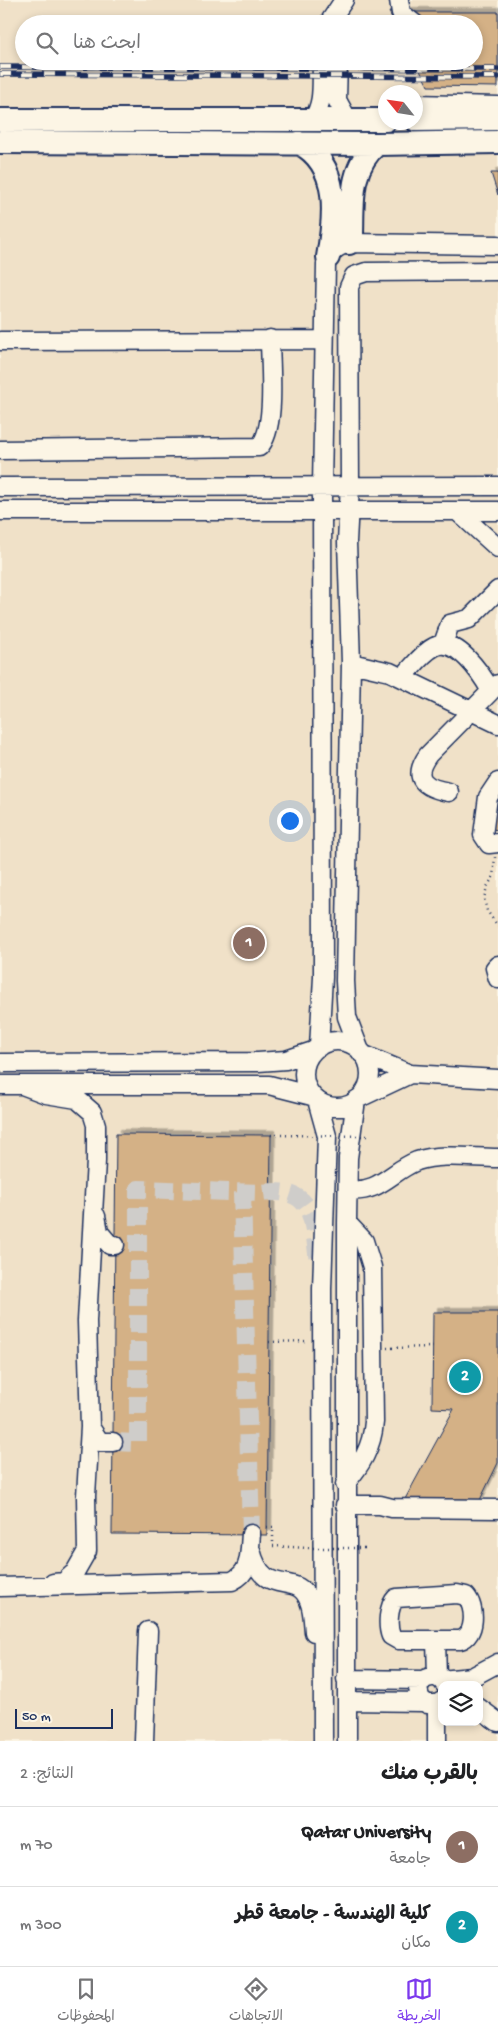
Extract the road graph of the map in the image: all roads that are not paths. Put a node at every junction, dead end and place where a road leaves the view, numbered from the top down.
1 (327, 0) edge
2 (344, 0) edge
3 (399, 0) edge
4 (328, 15) edge
5 (334, 15) edge
6 (404, 15) edge
7 (322, 70) edge
8 (338, 70) edge
9 (423, 104) edge
10 (498, 106) edge
11 (378, 118) edge
12 (0, 120) edge
13 (312, 120) junction
14 (348, 120) junction
15 (423, 120) edge
16 (498, 120) edge
17 (0, 142) edge
18 (498, 142) edge
19 (298, 143) junction
20 (377, 144) junction
21 (349, 243) junction
22 (498, 245) edge
23 (328, 257) junction
24 (498, 271) edge
25 (270, 339) junction
26 (324, 340) junction
27 (0, 341) edge
28 (350, 400) junction
29 (323, 401) junction
30 (0, 450) edge
31 (350, 485) junction
32 (322, 486) junction
33 (498, 486) edge
34 (0, 487) edge
35 (0, 511) edge
36 (323, 511) junction
37 (349, 511) junction
38 (457, 511) junction
39 (498, 511) edge
40 (498, 548) edge
41 (498, 590) edge
42 (443, 644) junction
43 (351, 663) junction
44 (403, 677) junction
45 (495, 688) edge
46 (472, 711) junction
47 (498, 724) edge
48 (498, 782) edge
49 (449, 792) dead end
50 (497, 844) edge
51 (498, 965) edge
52 (498, 979) edge
53 (316, 1049) junction
54 (361, 1052) junction
55 (0, 1063) edge
56 (410, 1074) junction
57 (498, 1079) edge
58 (0, 1085) edge
59 (22, 1085) junction
60 (315, 1098) junction
61 (357, 1099) junction
62 (498, 1158) edge
63 (348, 1185) junction
64 (93, 1206) junction
65 (347, 1223) junction
66 (115, 1245) dead end
67 (90, 1427) junction
68 (113, 1442) tunnel mouth
69 (346, 1484) junction
70 (346, 1509) junction
71 (498, 1509) edge
72 (318, 1554) junction
73 (345, 1562) junction
74 (0, 1587) edge
75 (23, 1587) junction
76 (323, 1622) junction
77 (346, 1623) junction
78 (148, 1631) dead end
79 (432, 1640) junction
80 (498, 1663) edge
81 (323, 1665) junction
82 (346, 1680) junction
83 (435, 1680) edge
84 (347, 1701) junction
85 (435, 1702) edge
86 (483, 1711) edge
87 (498, 1722) edge
88 (144, 1741) edge
89 (323, 1741) edge
90 (347, 1741) edge
91 (427, 1741) edge
92 (437, 1741) edge

1 - 4 street
2 - 5 street
3 - 6 street
7 - 13 street
8 - 14 street
9 - 10 street
11 - 14 main road
12 - 13 main road
13 - 14 main road
15 - 16 main road
17 - 19 main road
18 - 20 main road
19 - 20 main road
19 - 23 main road
20 - 21 main road
21 - 22 street
21 - 23 street
23 - 26 street
24 - 28 street
25 - 26 street
25 - 27 street
25 - 30 street
26 - 29 street
28 - 29 street
28 - 31 street
29 - 32 street
31 - 32 street
31 - 33 street
31 - 37 street
32 - 34 street
32 - 36 street
35 - 36 street
36 - 37 street
36 - 53 street
37 - 38 street
37 - 43 street
38 - 39 street
38 - 40 street
41 - 42 street
42 - 44 street
42 - 45 street
43 - 44 street
43 - 54 street
44 - 46 street
45 - 46 street
46 - 47 street
46 - 49 street
48 - 50 street
51 - 52 street
53 - 54 street
53 - 55 street
53 - 60 street
54 - 56 street
54 - 61 street
56 - 57 street
56 - 61 street
58 - 59 street
59 - 60 street
59 - 64 street
60 - 61 street
60 - 72 street
61 - 63 street
62 - 63 street
63 - 65 street
64 - 66 street
64 - 67 street
65 - 69 street
65 - 69 street
67 - 68 street
67 - 75 street
69 - 70 street
70 - 71 street
70 - 73 street
72 - 73 street
72 - 76 street
73 - 77 street
74 - 75 street
75 - 81 street
76 - 77 street
76 - 81 street
77 - 82 street
78 - 88 street
79 - 79 street
79 - 83 street
80 - 83 street
81 - 89 street
82 - 83 street
82 - 84 street
83 - 85 street
84 - 85 street
84 - 90 street
85 - 91 street
85 - 92 street
86 - 87 street

